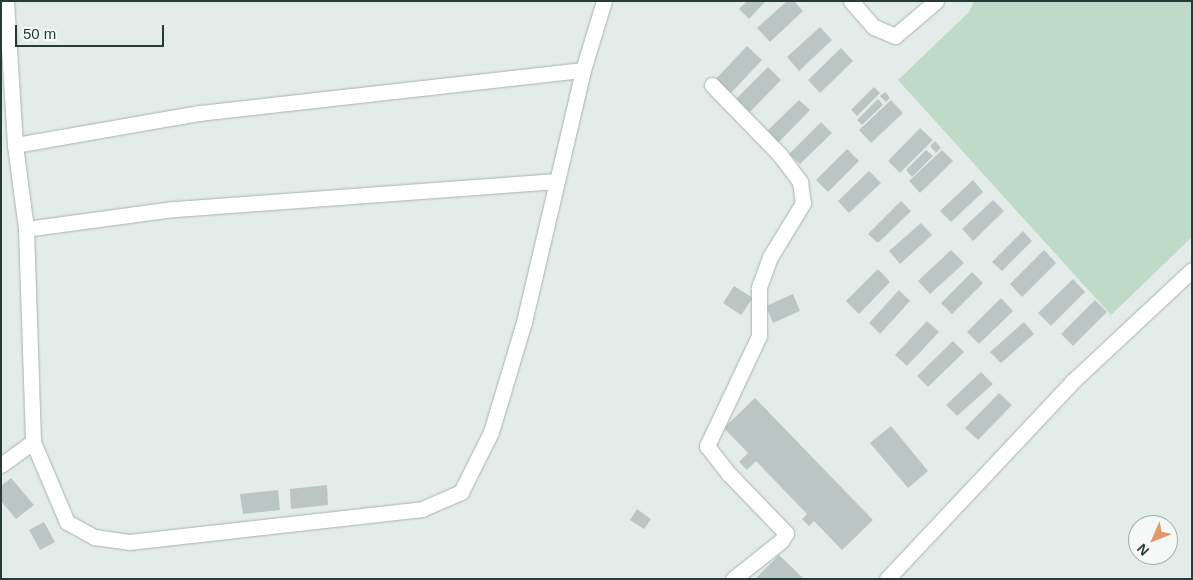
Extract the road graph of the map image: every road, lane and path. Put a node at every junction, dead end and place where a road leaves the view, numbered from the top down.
1 (6, 1) edge
2 (604, 1) edge
3 (851, 1) edge
4 (936, 1) edge
5 (584, 70) junction
6 (712, 85) dead end
7 (15, 145) junction
8 (556, 181) junction
9 (26, 229) junction
10 (1192, 270) edge
11 (34, 442) junction
12 (1, 465) edge
13 (733, 579) edge
14 (887, 579) edge

1 - 7 street
2 - 5 street
3 - 4 street
5 - 7 street
5 - 8 street
6 - 13 street
7 - 9 street
8 - 9 street
8 - 11 street
9 - 11 street
10 - 14 street
11 - 12 street

